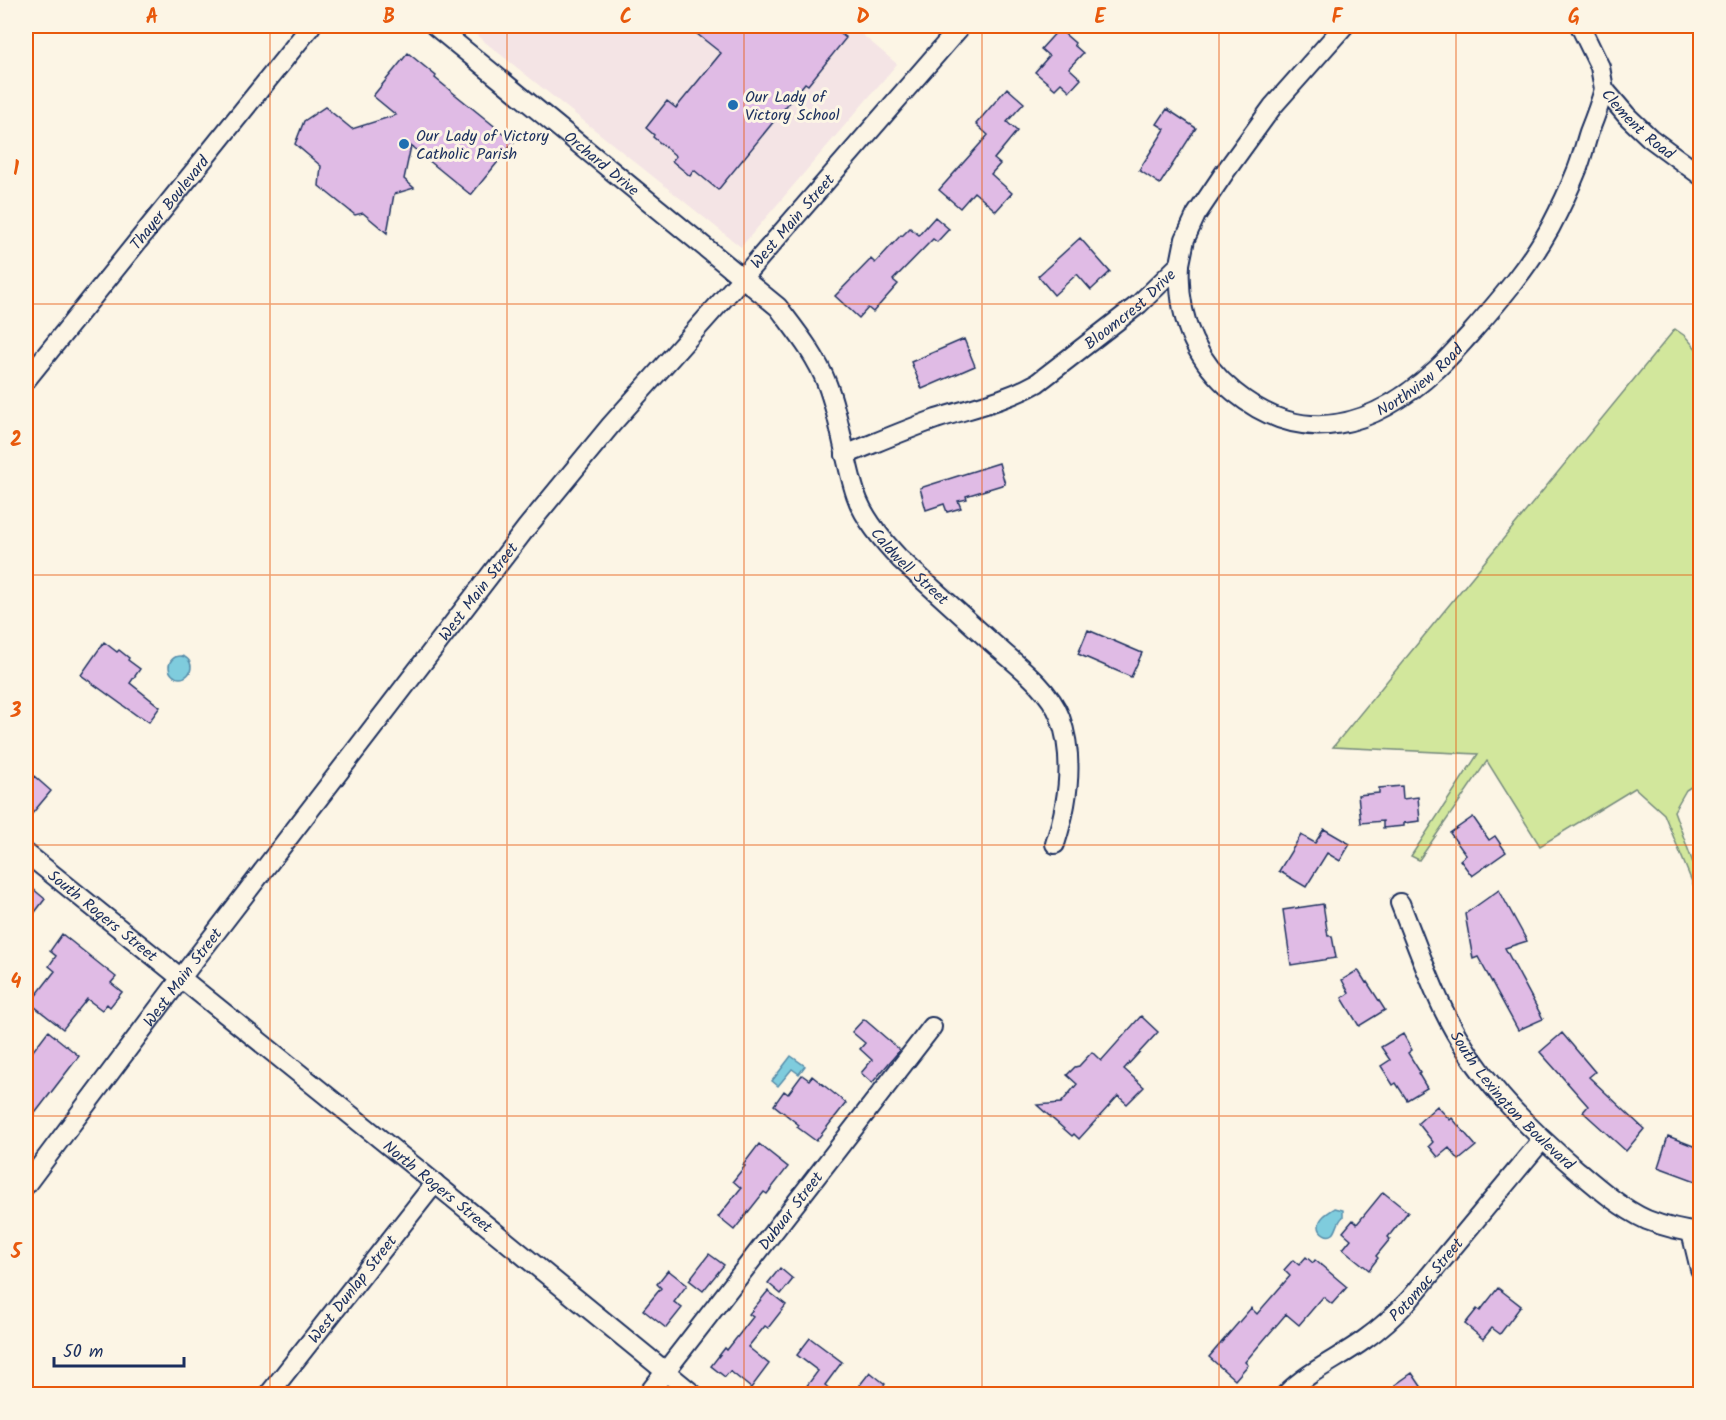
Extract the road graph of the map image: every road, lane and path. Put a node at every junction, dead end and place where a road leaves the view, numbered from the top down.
1 (311, 26) edge
2 (435, 26) edge
3 (961, 26) edge
4 (1344, 26) edge
5 (1580, 26) edge
6 (1604, 89) junction
7 (1701, 175) edge
8 (1180, 264) junction
9 (743, 277) junction
10 (32, 360) edge
11 (26, 380) edge
12 (845, 455) junction
13 (1055, 844) dead end
14 (26, 853) edge
15 (1400, 903) dead end
16 (182, 977) junction
17 (932, 1027) dead end
18 (1542, 1140) junction
19 (435, 1183) junction
20 (26, 1185) edge
21 (1696, 1232) edge
22 (1701, 1269) edge
23 (665, 1373) junction
24 (269, 1395) edge
25 (648, 1395) edge
26 (693, 1395) edge
27 (1286, 1395) edge

1 - 10 street, Thayer Boulevard
2 - 9 street, Orchard Drive
3 - 9 street, West Main Street
4 - 8 street, Bloomcrest Drive
5 - 6 street, Clement Road
6 - 7 street, Clement Road
6 - 8 street, Northview Road
8 - 12 street, Bloomcrest Drive
9 - 12 street, Caldwell Street
9 - 16 street, West Main Street
10 - 11 street, Thayer Boulevard
12 - 13 street, Caldwell Street
14 - 16 street, South Rogers Street
15 - 18 street, South Lexington Boulevard
16 - 19 street, North Rogers Street
16 - 20 street, West Main Street
17 - 23 street, Dubuar Street
18 - 21 street, South Lexington Boulevard
18 - 27 street, Potomac Street
19 - 23 street, North Rogers Street
19 - 24 street, West Dunlap Street
21 - 22 street, South Lexington Boulevard
23 - 25 street, Dubuar Street
23 - 26 street, North Rogers Street

